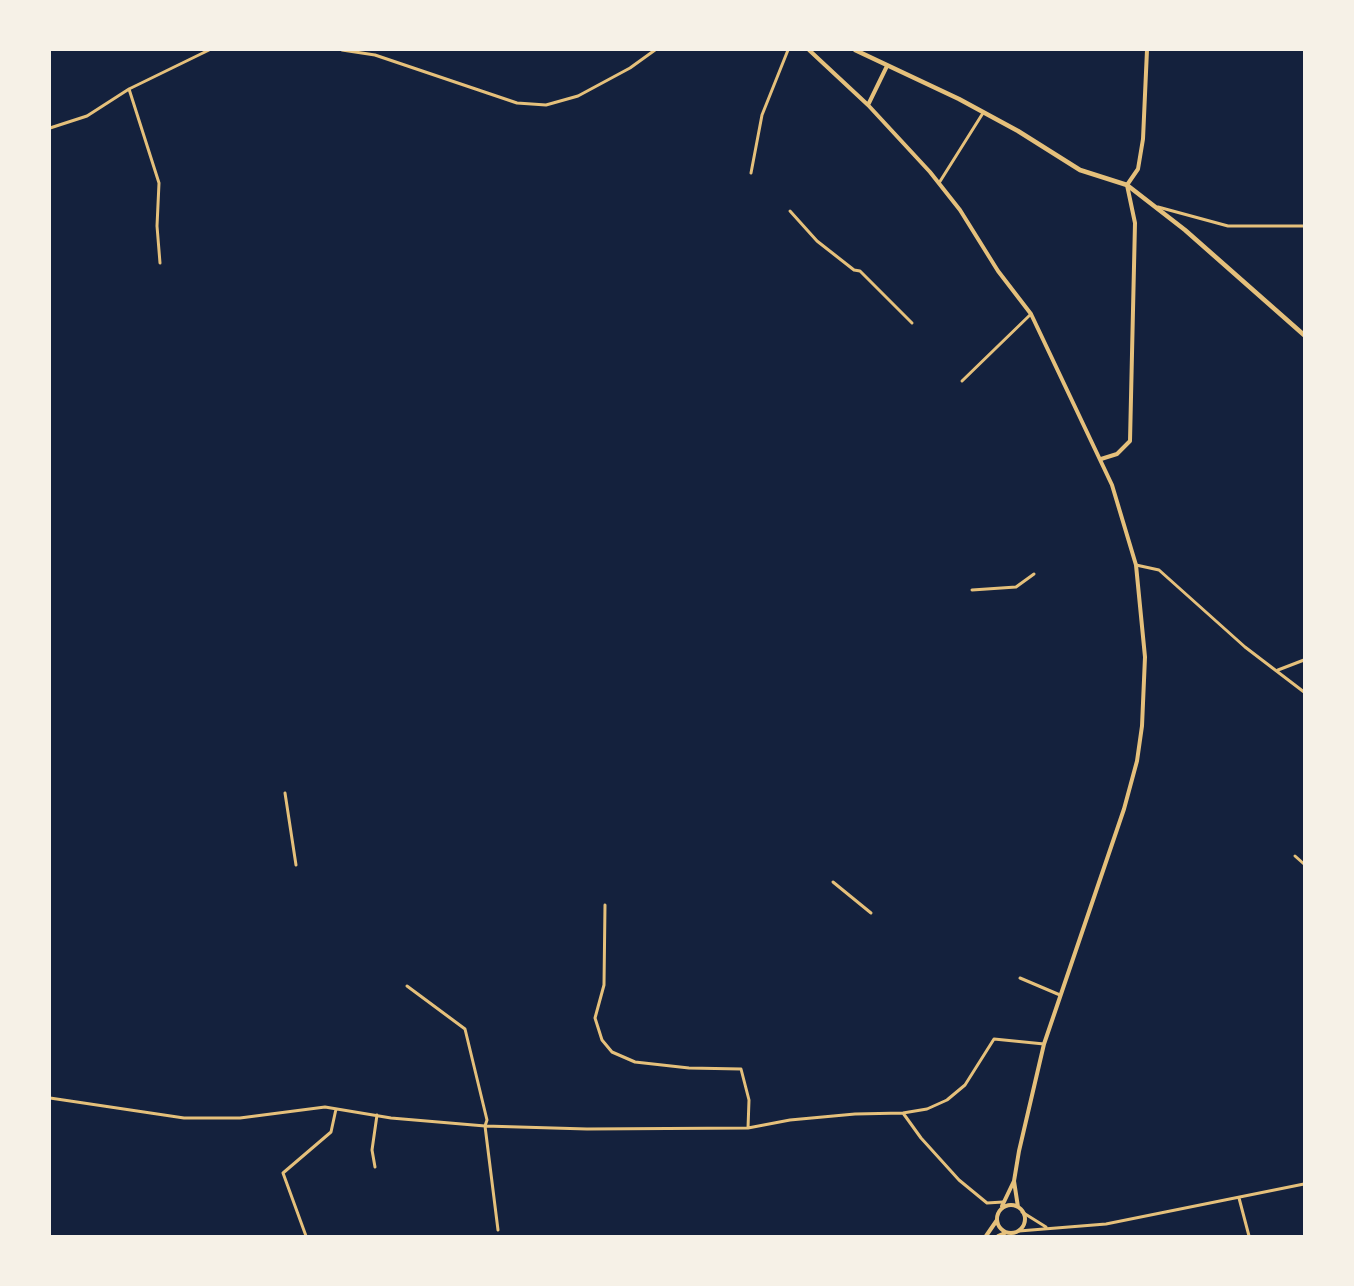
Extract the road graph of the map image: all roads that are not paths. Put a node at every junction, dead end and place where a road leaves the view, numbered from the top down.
1 (209, 50) edge
2 (342, 50) edge
3 (655, 50) edge
4 (789, 50) edge
5 (809, 50) edge
6 (855, 50) edge
7 (1147, 50) edge
8 (887, 66) junction
9 (129, 90) junction
10 (868, 105) junction
11 (983, 113) junction
12 (50, 128) edge
13 (751, 173) dead end
14 (939, 183) junction
15 (1127, 185) junction
16 (1158, 207) junction
17 (789, 211) dead end
18 (1305, 226) edge
19 (160, 263) dead end
20 (1031, 314) junction
21 (912, 323) dead end
22 (1305, 336) edge
23 (963, 381) dead end
24 (1101, 459) junction
25 (1136, 565) junction
26 (1034, 574) dead end
27 (972, 590) dead end
28 (1305, 660) edge
29 (1278, 670) junction
30 (1305, 692) edge
31 (285, 793) dead end
32 (1295, 856) dead end
33 (1305, 864) edge
34 (296, 865) dead end
35 (833, 882) dead end
36 (605, 905) dead end
37 (871, 913) dead end
38 (1020, 978) dead end
39 (407, 986) dead end
40 (1060, 995) junction
41 (1044, 1044) junction
42 (50, 1098) edge
43 (336, 1109) junction
44 (903, 1113) junction
45 (377, 1115) junction
46 (485, 1126) junction
47 (748, 1128) junction
48 (375, 1167) dead end
49 (1014, 1181) junction
50 (1305, 1184) edge
51 (1239, 1198) junction
52 (1002, 1205) junction
53 (1018, 1207) junction
54 (1022, 1212) junction
55 (997, 1220) junction
56 (1046, 1228) junction
57 (498, 1230) dead end
58 (1019, 1231) junction
59 (1006, 1232) junction
60 (306, 1236) edge
61 (986, 1236) edge
62 (998, 1236) edge
63 (1249, 1236) edge

1 - 9 street
2 - 3 street
4 - 13 street
5 - 10 main road
6 - 8 main road
7 - 15 main road
8 - 10 main road
8 - 11 main road
9 - 12 street
9 - 19 street
10 - 14 main road
11 - 14 street
11 - 15 main road
14 - 20 main road
15 - 16 main road
15 - 24 main road
16 - 18 street
16 - 22 main road
17 - 21 street
20 - 23 street
20 - 24 main road
24 - 25 main road
25 - 29 street
25 - 40 main road
26 - 27 street
28 - 29 street
29 - 30 street
31 - 34 street
32 - 33 street
35 - 37 street
36 - 47 street
38 - 40 street
39 - 46 street
40 - 41 main road
41 - 44 street
41 - 49 main road
42 - 43 street
43 - 45 street
43 - 60 street
44 - 47 street
44 - 52 street
45 - 46 street
45 - 48 street
46 - 47 street
46 - 57 street
49 - 52 main road
49 - 53 main road
50 - 51 street
51 - 56 street
51 - 63 street
52 - 53 main road
52 - 55 main road
53 - 54 main road
54 - 56 street
54 - 58 main road
55 - 59 main road
55 - 61 main road
56 - 58 street
58 - 59 main road
59 - 62 main road

